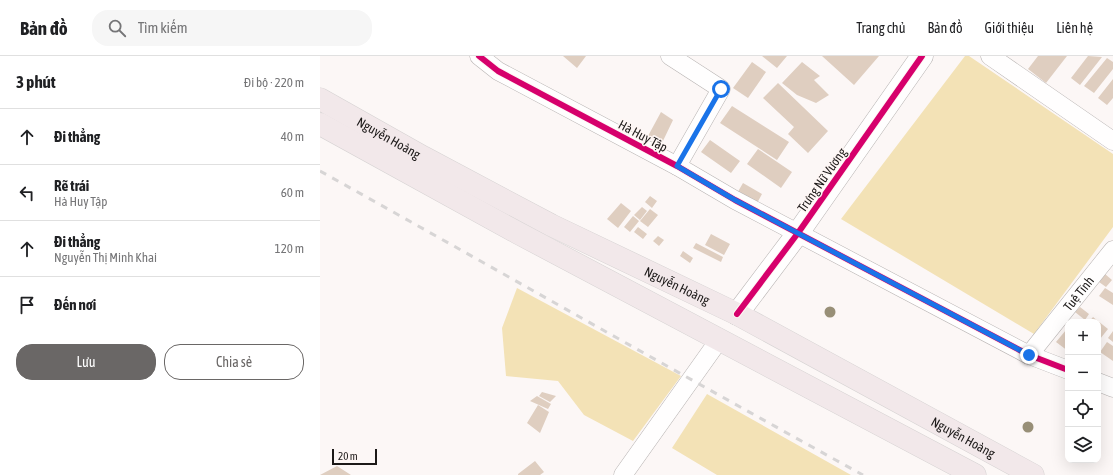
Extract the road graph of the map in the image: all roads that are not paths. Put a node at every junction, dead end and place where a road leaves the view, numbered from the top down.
1 (479, 56) edge
2 (670, 56) edge
3 (922, 56) edge
4 (990, 56) edge
5 (320, 99) edge
6 (320, 124) edge
7 (1113, 141) edge
8 (677, 166) junction
9 (798, 233) junction
10 (1113, 250) edge
11 (736, 314) junction
12 (719, 340) junction
13 (1029, 355) junction
14 (1065, 369) edge
15 (1101, 383) edge
16 (1113, 388) edge
17 (623, 475) edge
18 (975, 475) edge
19 (1033, 475) edge

1 - 8 street, Hà Huy Tập
2 - 8 street
3 - 9 street, Trưng Nữ Vương
4 - 7 street
5 - 11 highway, Nguyễn Hoàng
6 - 12 highway, Nguyễn Hoàng
8 - 9 street, Hà Huy Tập
9 - 11 street, Trưng Nữ Vương
9 - 13 street, Hà Huy Tập
10 - 13 street, Tuệ Tĩnh
11 - 12 highway
11 - 19 highway, Nguyễn Hoàng
12 - 17 street
12 - 18 highway, Nguyễn Hoàng
13 - 14 street, Hà Huy Tập
15 - 16 street

